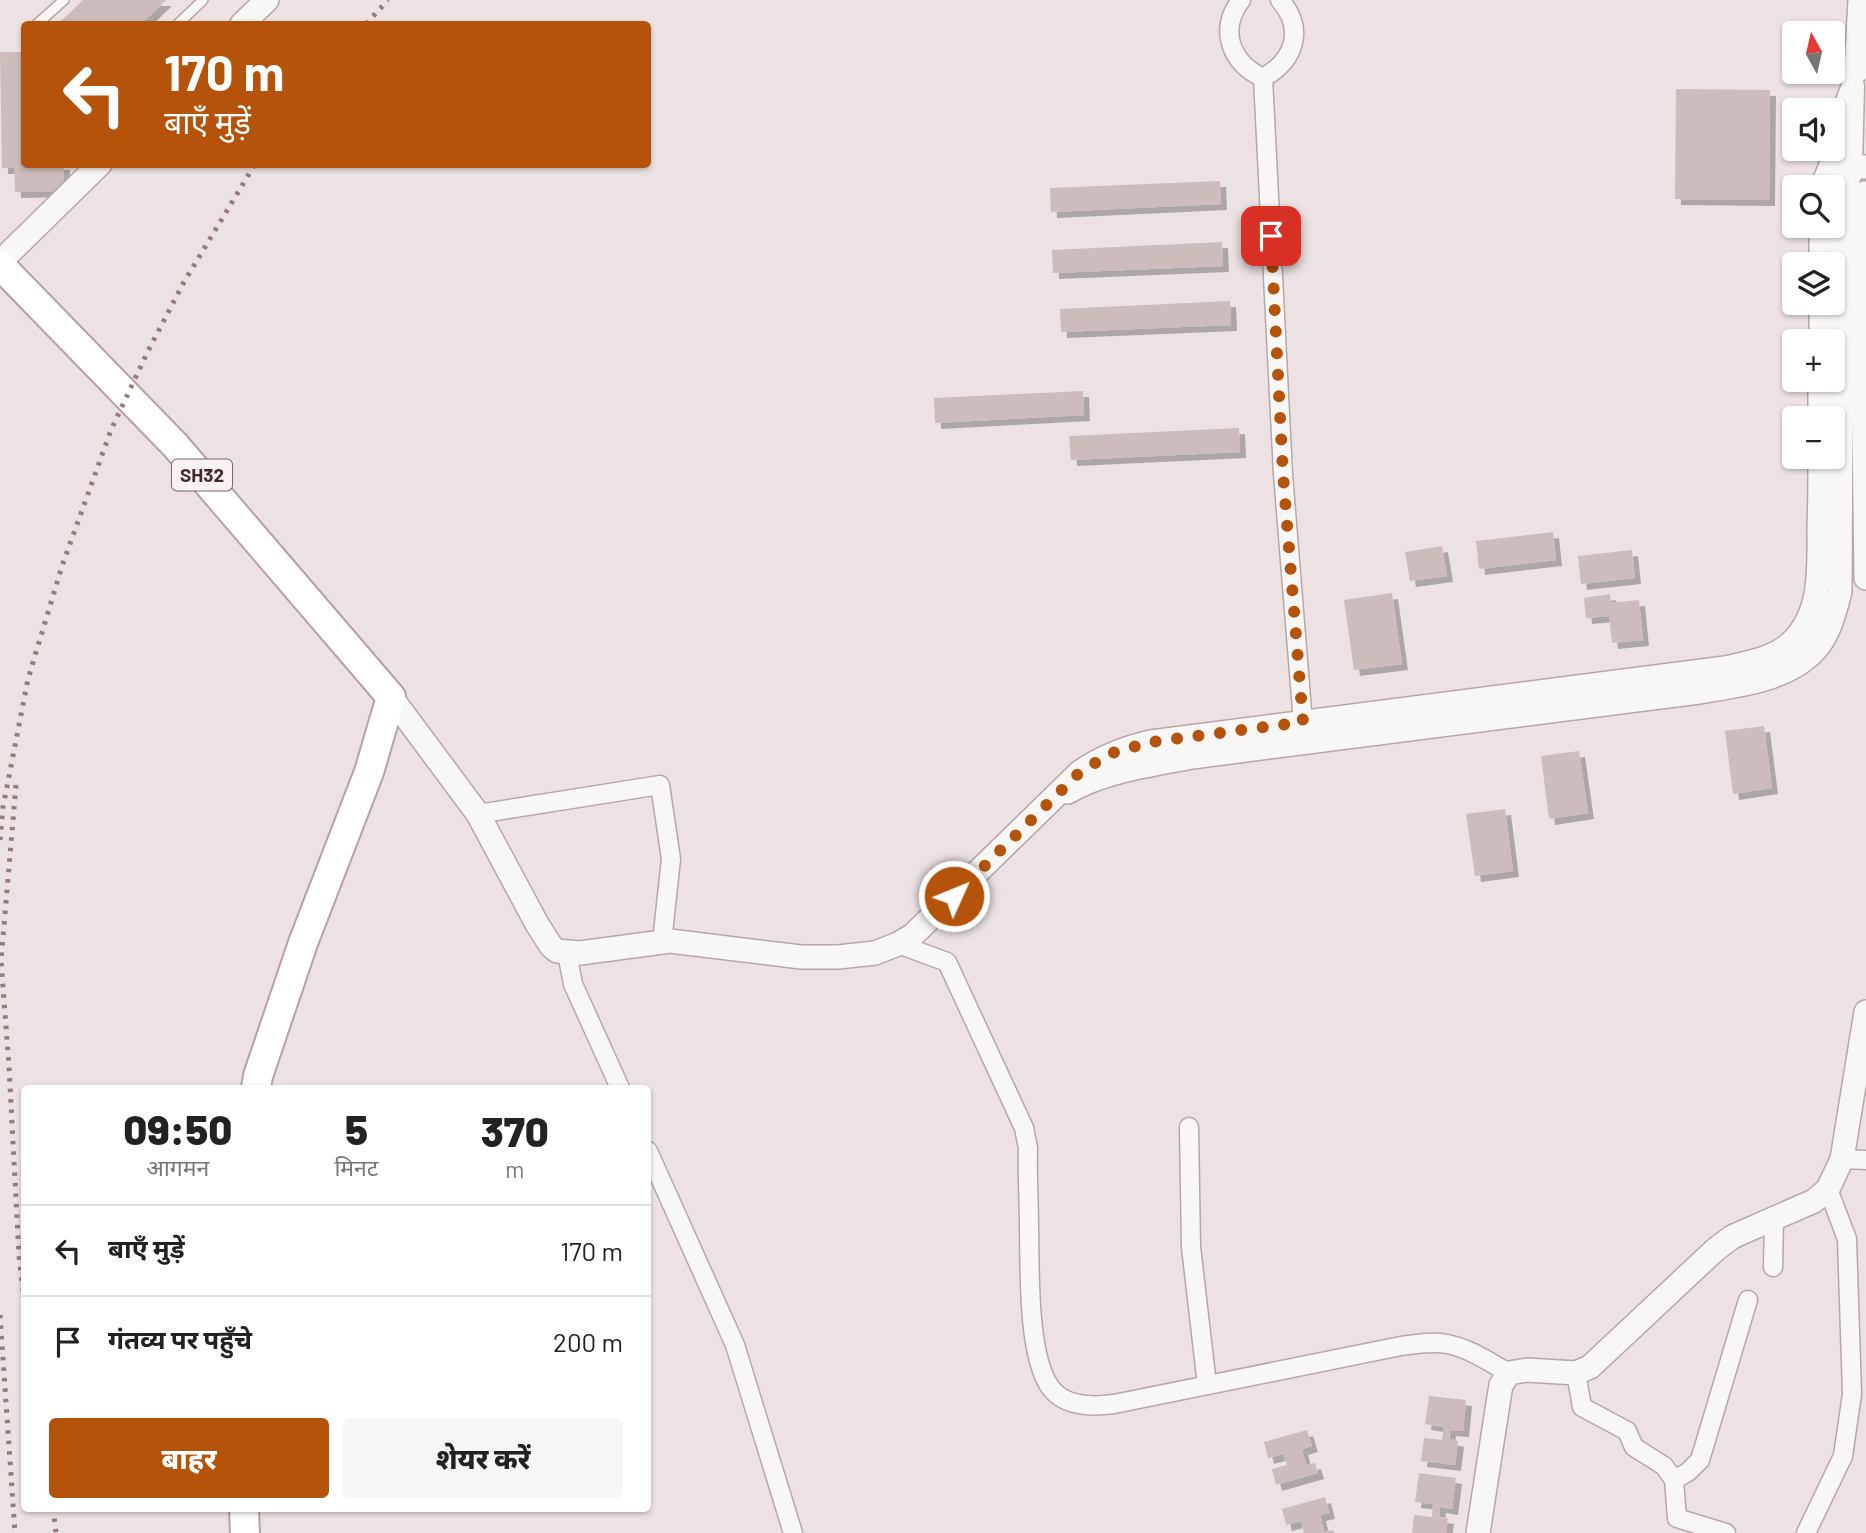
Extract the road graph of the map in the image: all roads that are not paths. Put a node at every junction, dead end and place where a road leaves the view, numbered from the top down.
1 (64, 0) edge
2 (203, 0) edge
3 (267, 0) edge
4 (1241, 0) edge
5 (1280, 0) edge
6 (1860, 0) edge
7 (40, 21) edge
8 (181, 21) edge
9 (245, 21) edge
10 (1856, 72) joint
11 (1263, 78) junction
12 (1850, 166) edge
13 (96, 168) edge
14 (1846, 191) edge
15 (0, 263) edge
16 (1865, 351) edge
17 (1820, 469) edge
18 (1866, 578) edge
19 (391, 697) junction
20 (1304, 733) junction
21 (478, 814) junction
22 (662, 942) junction
23 (898, 944) junction
24 (567, 953) junction
25 (1866, 1012) edge
26 (256, 1085) edge
27 (619, 1085) edge
28 (1189, 1127) dead end
29 (651, 1158) edge
30 (1842, 1159) junction
31 (1866, 1160) edge
32 (1828, 1189) junction
33 (1774, 1219) junction
34 (1773, 1267) dead end
35 (1748, 1300) dead end
36 (1509, 1373) junction
37 (1576, 1373) junction
38 (1207, 1385) junction
39 (1859, 1391) edge
40 (1674, 1480) junction
41 (244, 1512) edge
42 (1676, 1525) edge
43 (245, 1533) edge
44 (793, 1533) edge
45 (1478, 1533) edge
46 (1726, 1533) edge
47 (1806, 1533) edge

1 - 7 lane
2 - 8 lane
3 - 9 street
4 - 11 street
5 - 11 street
6 - 10 street
10 - 12 street
11 - 20 street
12 - 14 street
13 - 15 street
14 - 16 street
14 - 20 street
15 - 19 main road, SH32
16 - 18 street
17 - 20 street
19 - 21 street
19 - 26 main road
20 - 23 street
21 - 22 street
21 - 24 street
22 - 23 street
22 - 24 street
23 - 38 street
24 - 27 street
25 - 30 street
28 - 38 street
29 - 44 street
30 - 31 street
30 - 32 street
32 - 33 street
32 - 39 street
33 - 34 street
33 - 37 street
35 - 40 street
36 - 37 street
36 - 38 street
36 - 45 street
37 - 40 street
39 - 47 street
40 - 42 street
41 - 43 main road
42 - 46 street

